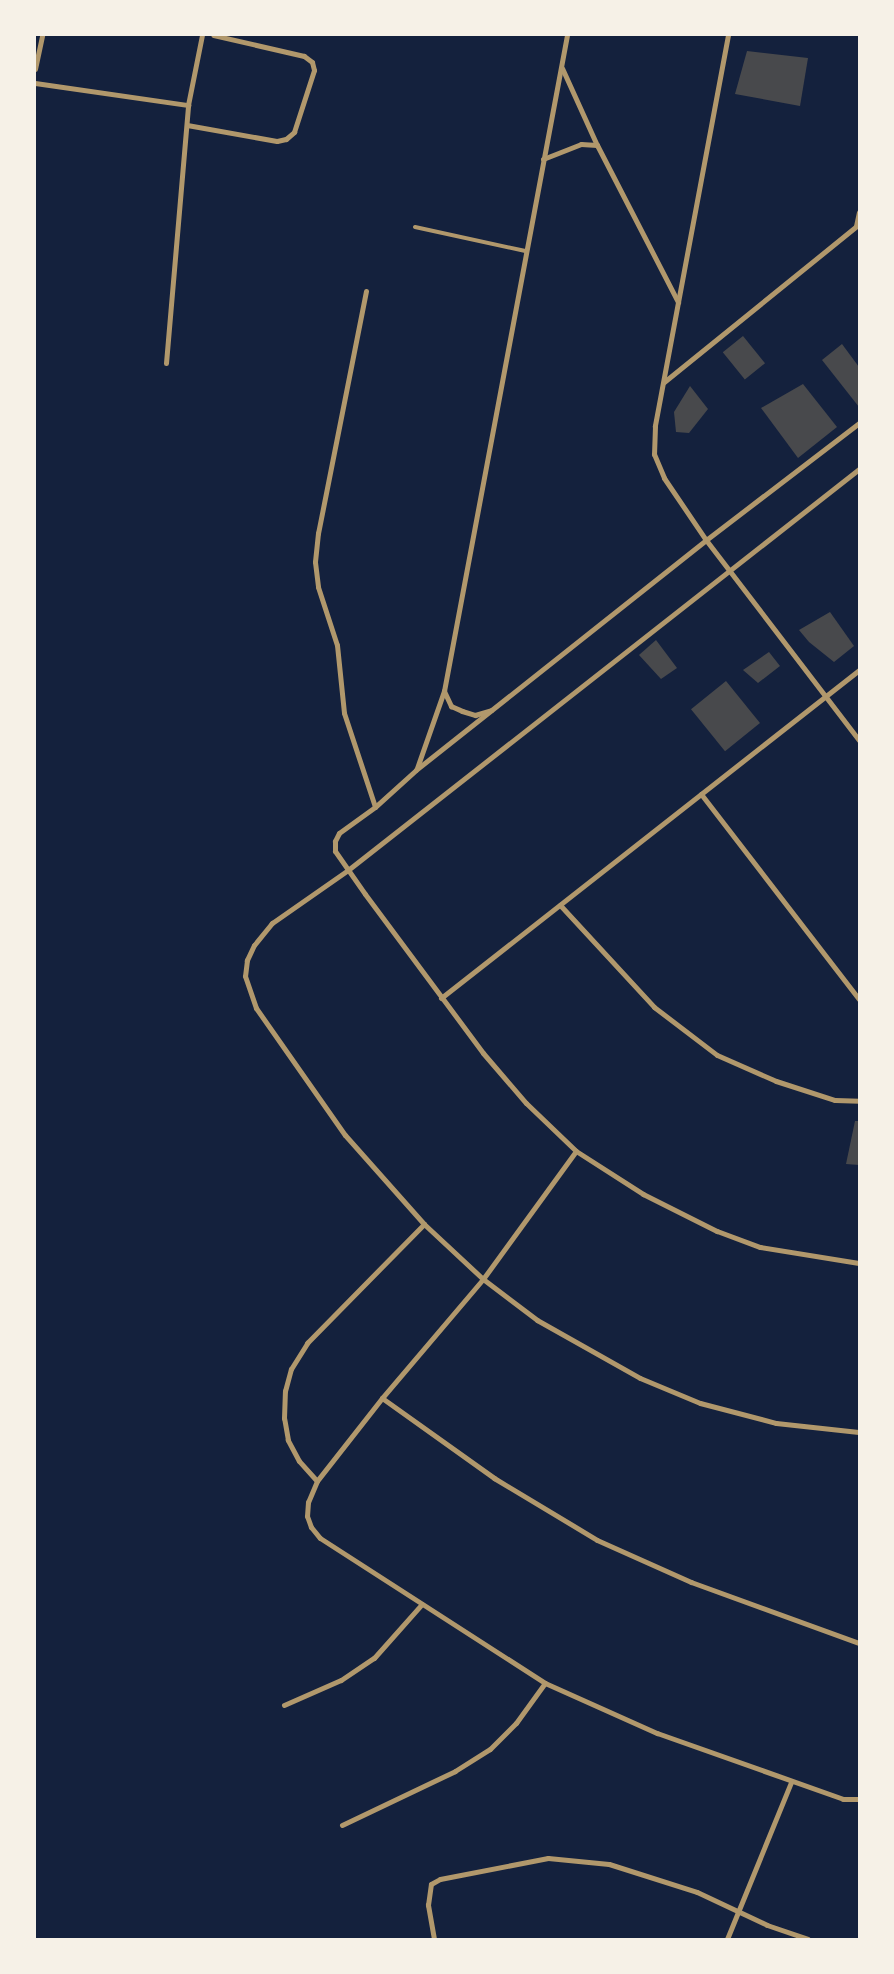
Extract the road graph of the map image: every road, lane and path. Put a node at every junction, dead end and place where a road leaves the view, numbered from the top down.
1 (42, 35) edge
2 (202, 35) edge
3 (213, 35) edge
4 (567, 35) edge
5 (728, 35) edge
6 (562, 67) junction
7 (35, 69) edge
8 (35, 82) edge
9 (188, 105) junction
10 (187, 125) junction
11 (597, 145) junction
12 (543, 160) junction
13 (859, 212) edge
14 (858, 225) edge
15 (415, 227) dead end
16 (526, 251) junction
17 (366, 291) dead end
18 (678, 303) junction
19 (166, 364) dead end
20 (663, 383) junction
21 (859, 423) edge
22 (859, 469) edge
23 (706, 540) junction
24 (728, 570) junction
25 (859, 670) edge
26 (444, 690) junction
27 (825, 697) junction
28 (497, 708) junction
29 (859, 740) edge
30 (416, 770) junction
31 (701, 794) junction
32 (375, 807) junction
33 (348, 870) junction
34 (560, 905) junction
35 (441, 998) junction
36 (859, 999) edge
37 (859, 1101) edge
38 (576, 1152) junction
39 (424, 1224) junction
40 (859, 1263) edge
41 (482, 1279) junction
42 (382, 1398) junction
43 (859, 1432) edge
44 (317, 1481) junction
45 (422, 1604) junction
46 (859, 1643) edge
47 (545, 1683) junction
48 (284, 1704) dead end
49 (791, 1782) junction
50 (859, 1799) edge
51 (342, 1825) dead end
52 (738, 1910) junction
53 (434, 1939) edge
54 (727, 1939) edge
55 (808, 1939) edge

1 - 7 street
2 - 9 street
3 - 10 street
4 - 6 street
5 - 18 street
6 - 11 street
6 - 12 street
8 - 9 street
9 - 10 street
10 - 19 street
11 - 12 street
11 - 18 street
12 - 16 street
13 - 14 street
14 - 20 street
15 - 16 lane
16 - 26 street
17 - 32 street
18 - 20 street
20 - 23 street
21 - 23 street
22 - 24 street
23 - 24 street
23 - 28 street
24 - 27 street
24 - 33 street
25 - 27 street
26 - 28 street
26 - 30 street
27 - 29 street
27 - 31 street
28 - 30 street
30 - 32 street
31 - 34 street
31 - 36 street
32 - 33 street
33 - 35 street
33 - 39 street
34 - 35 street
34 - 37 street
35 - 38 street
38 - 40 street
38 - 41 street
39 - 41 street
39 - 44 street
41 - 42 street
41 - 43 street
42 - 44 street
42 - 46 street
44 - 45 street
45 - 47 street
45 - 48 street
47 - 49 street
47 - 51 street
49 - 50 street
49 - 52 street
52 - 53 street
52 - 54 street
52 - 55 street

